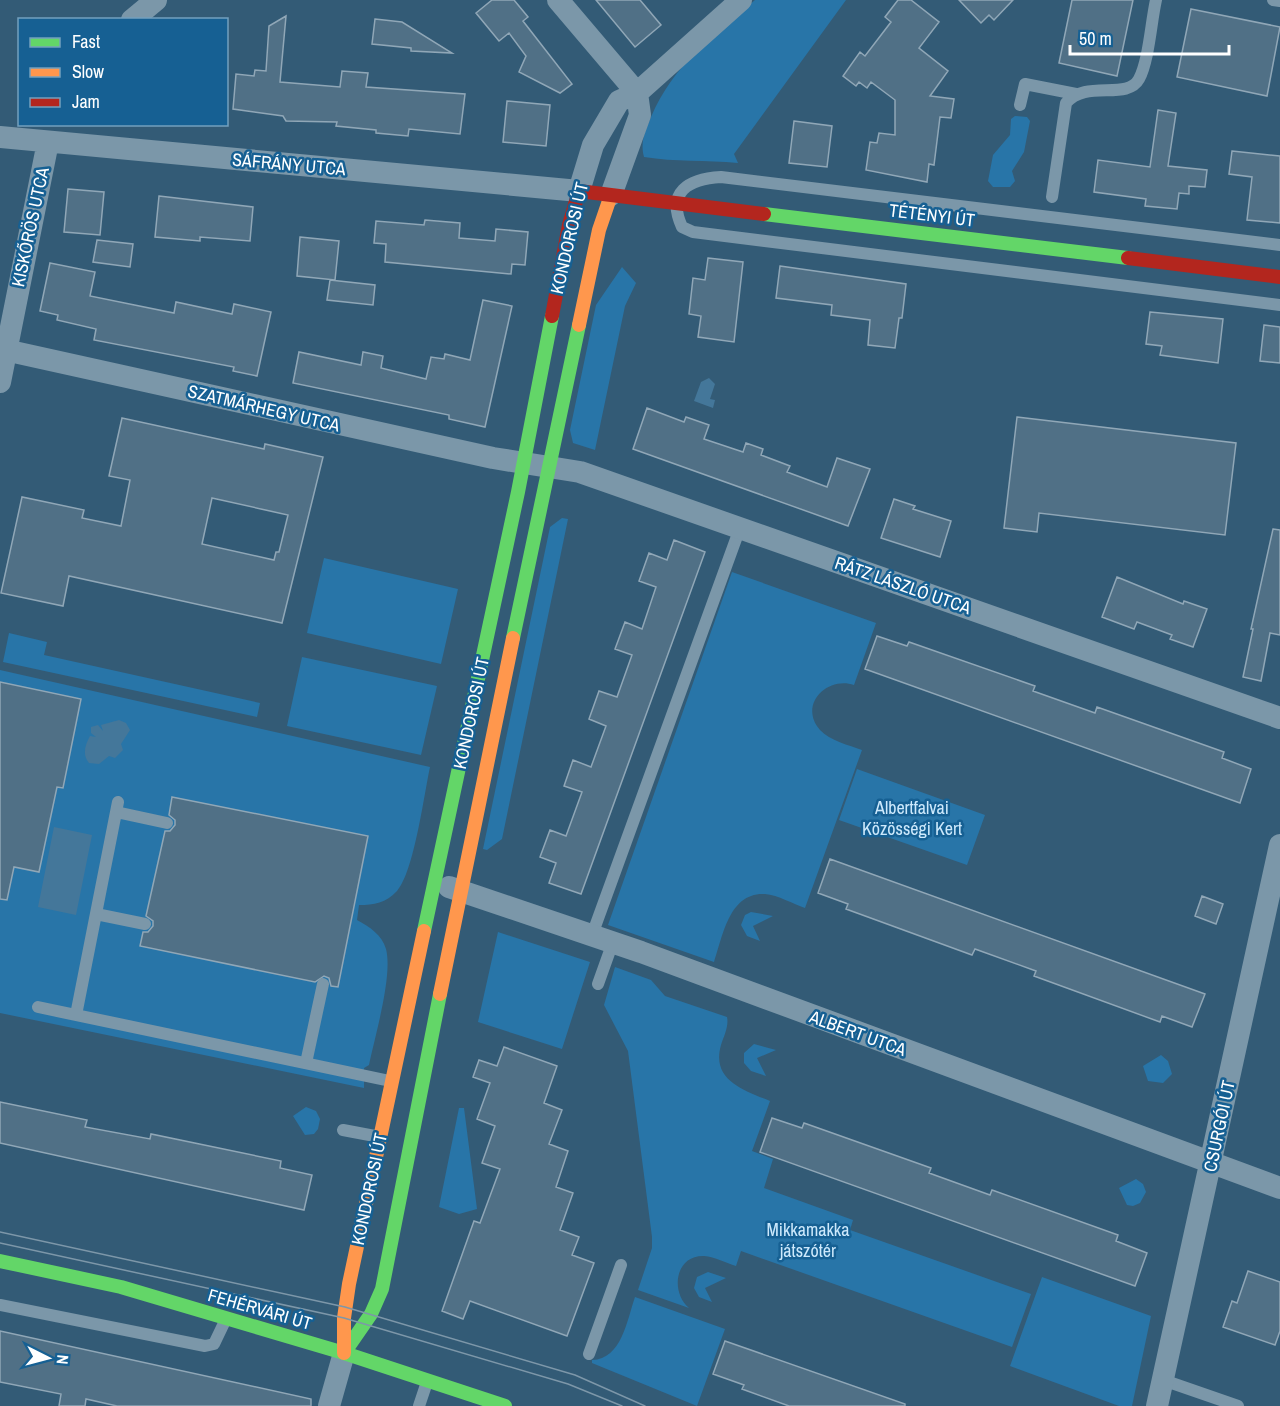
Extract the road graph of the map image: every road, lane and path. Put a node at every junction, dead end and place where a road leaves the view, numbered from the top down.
1 (156, 0) edge
2 (558, 0) edge
3 (741, 0) edge
4 (1156, 0) edge
5 (1273, 0) edge
6 (1280, 1) edge
7 (134, 18) edge
8 (637, 93) junction
9 (1076, 94) junction
10 (1020, 105) dead end
11 (36, 136) edge
12 (0, 137) edge
13 (579, 191) junction
14 (611, 195) junction
15 (1052, 197) dead end
16 (675, 201) junction
17 (1280, 245) edge
18 (1280, 277) edge
19 (1280, 304) edge
20 (5, 350) junction
21 (0, 382) edge
22 (523, 463) junction
23 (548, 467) junction
24 (740, 528) junction
25 (1280, 718) edge
26 (167, 822) dead end
27 (1280, 845) edge
28 (435, 882) junction
29 (461, 891) junction
30 (96, 914) junction
31 (145, 924) dead end
32 (602, 939) junction
33 (323, 984) dead end
34 (598, 984) dead end
35 (38, 1007) dead end
36 (76, 1015) junction
37 (306, 1063) junction
38 (408, 1085) junction
39 (343, 1130) dead end
40 (396, 1141) junction
41 (1211, 1163) junction
42 (1280, 1188) edge
43 (0, 1261) edge
44 (621, 1264) dead end
45 (0, 1305) edge
46 (226, 1318) junction
47 (344, 1353) junction
48 (589, 1354) dead end
49 (1163, 1380) junction
50 (428, 1381) junction
51 (329, 1406) edge
52 (418, 1406) edge
53 (505, 1406) edge
54 (1157, 1406) edge
55 (1238, 1406) edge

1 - 7 street
2 - 8 street
3 - 8 street, KONDOROSI ÚT
4 - 9 lane
5 - 6 lane
8 - 13 street, KONDOROSI ÚT
8 - 14 street, KONDOROSI ÚT
9 - 10 lane
9 - 15 lane
11 - 12 street, SÁFRÁNY UTCA
11 - 13 street, SÁFRÁNY UTCA
11 - 20 street, KISKŐRÖS UTCA
13 - 14 street, TÉTÉNYI ÚT
13 - 22 street, KONDOROSI ÚT
14 - 16 street, TÉTÉNYI ÚT
14 - 23 street, KONDOROSI ÚT
16 - 17 lane
16 - 18 street, TÉTÉNYI ÚT
16 - 19 lane
20 - 21 street, KISKŐRÖS UTCA
20 - 22 street, SZATMÁRHEGY UTCA
22 - 23 street, RÁTZ LÁSZLÓ UTCA
22 - 28 street, KONDOROSI ÚT
23 - 24 street, RÁTZ LÁSZLÓ UTCA
23 - 29 street, KONDOROSI ÚT
24 - 25 street, RÁTZ LÁSZLÓ UTCA
24 - 32 lane
26 - 30 lane
27 - 41 street, CSURGÓI ÚT
28 - 29 street, ALBERT UTCA
28 - 38 street, KONDOROSI ÚT
29 - 32 street, ALBERT UTCA
29 - 38 street, KONDOROSI ÚT
30 - 31 lane
30 - 36 lane
32 - 34 lane
32 - 41 street, ALBERT UTCA
33 - 37 lane
35 - 36 lane
36 - 37 lane
37 - 38 lane
38 - 40 street, KONDOROSI ÚT
38 - 40 street, KONDOROSI ÚT
39 - 40 lane
40 - 47 street, KONDOROSI ÚT
40 - 47 street, KONDOROSI ÚT
41 - 42 street, ALBERT UTCA
41 - 49 street, CSURGÓI ÚT
43 - 46 street, FEHÉRVÁRI ÚT
44 - 48 lane
45 - 46 lane
46 - 47 street, FEHÉRVÁRI ÚT
47 - 50 street, FEHÉRVÁRI ÚT
47 - 51 street, KONDOROSI ÚT
49 - 54 street, CSURGÓI ÚT
49 - 55 lane
50 - 52 lane
50 - 53 street, FEHÉRVÁRI ÚT

